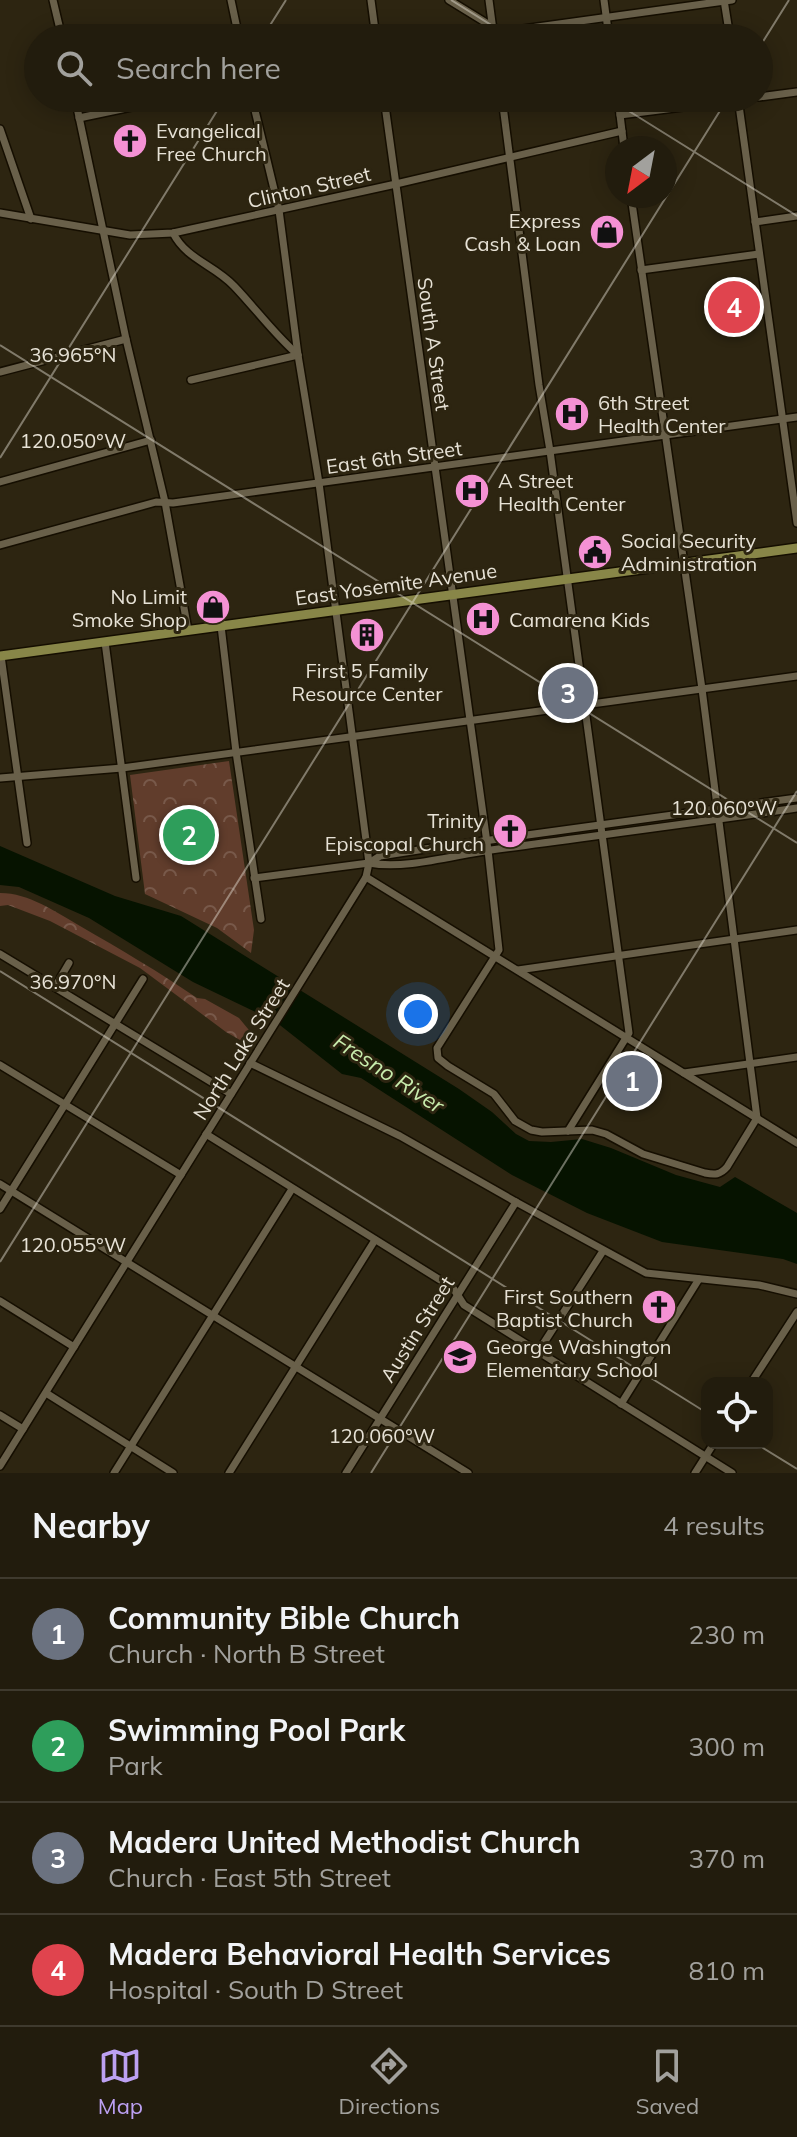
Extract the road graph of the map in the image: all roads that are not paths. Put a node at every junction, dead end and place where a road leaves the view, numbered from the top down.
1 (53, 0) edge
2 (231, 0) edge
3 (371, 0) edge
4 (449, 0) edge
5 (489, 0) edge
6 (604, 0) edge
7 (724, 0) edge
8 (732, 0) edge
9 (607, 17) junction
10 (59, 24) edge
11 (236, 24) edge
12 (374, 24) edge
13 (487, 24) edge
14 (492, 24) edge
15 (558, 24) edge
16 (608, 24) edge
17 (728, 24) edge
18 (797, 92) edge
19 (773, 95) edge
20 (78, 112) edge
21 (108, 112) edge
22 (255, 112) edge
23 (386, 112) edge
24 (504, 112) edge
25 (620, 112) edge
26 (642, 112) edge
27 (740, 112) edge
28 (620, 115) junction
29 (79, 118) junction
30 (0, 129) edge
31 (622, 131) junction
32 (623, 136) edge
33 (509, 158) junction
34 (396, 184) junction
35 (633, 208) edge
36 (279, 210) junction
37 (0, 213) edge
38 (797, 216) edge
39 (31, 219) junction
40 (755, 222) junction
41 (103, 231) junction
42 (173, 233) junction
43 (759, 254) junction
44 (641, 270) junction
45 (126, 339) junction
46 (298, 355) junction
47 (0, 372) edge
48 (191, 380) dead end
49 (797, 417) edge
50 (783, 419) junction
51 (666, 436) junction
52 (151, 440) junction
53 (550, 451) junction
54 (434, 467) junction
55 (0, 482) edge
56 (319, 483) junction
57 (165, 502) junction
58 (797, 523) edge
59 (0, 545) edge
60 (797, 548) edge
61 (684, 563) junction
62 (568, 579) junction
63 (453, 594) junction
64 (337, 610) junction
65 (221, 626) junction
66 (188, 630) junction
67 (105, 642) junction
68 (0, 656) edge
69 (797, 676) edge
70 (702, 689) junction
71 (585, 705) junction
72 (468, 720) junction
73 (353, 736) junction
74 (236, 752) junction
75 (122, 768) junction
76 (16, 776) junction
77 (0, 778) edge
78 (797, 798) edge
79 (797, 808) edge
80 (718, 809) junction
81 (719, 819) junction
82 (601, 824) junction
83 (602, 836) junction
84 (486, 840) junction
85 (27, 843) dead end
86 (488, 850) junction
87 (369, 863) junction
88 (366, 877) junction
89 (136, 878) dead end
90 (254, 878) junction
91 (261, 919) dead end
92 (797, 930) edge
93 (733, 939) junction
94 (0, 954) edge
95 (495, 956) junction
96 (618, 956) junction
97 (69, 963) dead end
98 (517, 970) junction
99 (143, 979) dead end
100 (55, 987) junction
101 (115, 1024) junction
102 (626, 1038) junction
103 (797, 1057) edge
104 (250, 1063) junction
105 (750, 1064) junction
106 (0, 1065) edge
107 (684, 1073) junction
108 (231, 1094) junction
109 (65, 1105) junction
110 (757, 1118) junction
111 (568, 1131) junction
112 (206, 1134) junction
113 (797, 1143) edge
114 (181, 1175) junction
115 (0, 1184) edge
116 (292, 1189) junction
117 (11, 1191) junction
118 (516, 1202) junction
119 (0, 1209) edge
120 (375, 1240) junction
121 (603, 1251) junction
122 (127, 1262) junction
123 (699, 1279) junction
124 (797, 1294) edge
125 (457, 1295) junction
126 (0, 1301) edge
127 (797, 1312) edge
128 (212, 1315) junction
129 (74, 1347) junction
130 (538, 1352) junction
131 (297, 1366) junction
132 (755, 1377) edge
133 (46, 1393) junction
134 (621, 1404) junction
135 (0, 1415) edge
136 (380, 1418) junction
137 (23, 1429) junction
138 (131, 1446) junction
139 (710, 1449) edge
140 (705, 1457) junction
141 (0, 1466) edge
142 (466, 1472) edge
143 (114, 1473) edge
144 (173, 1473) edge
145 (229, 1473) edge
146 (346, 1473) edge
147 (695, 1473) edge
148 (732, 1473) edge

1 - 10 street
2 - 11 street
3 - 12 street
4 - 13 street
5 - 14 street
6 - 9 street
7 - 8 street
7 - 9 street
7 - 17 street
9 - 15 street
9 - 16 street
18 - 19 street
20 - 29 street
21 - 29 street
22 - 36 street, North Lake Street
23 - 34 street, South A Street
24 - 33 street
25 - 28 street
26 - 28 street
27 - 40 street
28 - 31 street
29 - 41 street
30 - 39 street
31 - 32 street
31 - 33 street, Clinton Street
33 - 34 street, Clinton Street
33 - 53 street
34 - 36 street, Clinton Street
34 - 54 street, South A Street
35 - 44 street
36 - 42 street, Clinton Street
36 - 46 street, North Lake Street
37 - 39 street, Clinton Street
38 - 40 street
39 - 41 street, Clinton Street
40 - 43 street
41 - 42 street, Clinton Street
41 - 45 street
42 - 46 street
43 - 44 street
43 - 50 street
44 - 51 street
45 - 47 street
45 - 52 street
46 - 48 street
46 - 56 street, North Lake Street
49 - 50 street, East 6th Street
50 - 51 street, East 6th Street
50 - 58 street
51 - 53 street, East 6th Street
51 - 61 street
52 - 55 street
52 - 57 street
53 - 54 street, East 6th Street
53 - 62 street
54 - 56 street, East 6th Street
54 - 63 street, South A Street
56 - 57 street, East 6th Street
56 - 64 street, North Lake Street
57 - 59 street, East 6th Street
57 - 66 street
60 - 61 main road, East Yosemite Avenue
61 - 62 main road, East Yosemite Avenue
61 - 70 street
62 - 63 main road, East Yosemite Avenue
62 - 71 street
63 - 64 main road, East Yosemite Avenue
63 - 72 street, South A Street
64 - 65 main road, East Yosemite Avenue
64 - 73 street, North Lake Street
65 - 66 main road, East Yosemite Avenue
65 - 74 street
66 - 67 main road, East Yosemite Avenue
67 - 68 main road, East Yosemite Avenue
67 - 75 street
68 - 76 street
69 - 70 street
70 - 71 street
70 - 80 street
71 - 72 street
71 - 82 street
72 - 73 street
72 - 84 street, South A Street
73 - 74 street
73 - 87 street, North Lake Street
74 - 75 street
74 - 90 street
75 - 76 street
75 - 89 street
76 - 77 street
76 - 85 street
78 - 80 street
79 - 81 street
80 - 81 street
80 - 82 street
81 - 83 street
81 - 93 street
82 - 83 street
82 - 84 street
83 - 86 street
83 - 96 street
84 - 86 street, South A Street
84 - 87 street
86 - 87 street
86 - 95 street, South A Street
87 - 88 street, North Lake Street
87 - 90 street
88 - 95 street
88 - 104 street, North Lake Street
90 - 91 street
92 - 93 street
93 - 96 street
93 - 105 street
94 - 100 street
95 - 98 street
95 - 111 street
96 - 98 street
96 - 102 street
97 - 100 street
98 - 102 street
99 - 101 street
100 - 101 street
101 - 108 street
101 - 109 street
102 - 107 street
102 - 111 street
103 - 105 street
104 - 108 street, North Lake Street
104 - 118 street
105 - 107 street
105 - 110 street
106 - 109 street
107 - 110 street
108 - 112 street, North Lake Street
109 - 114 street
109 - 117 street
110 - 111 street
110 - 113 street
112 - 114 street, North Lake Street
112 - 116 street
114 - 122 street, North Lake Street
115 - 117 street
116 - 120 street
116 - 128 street
117 - 119 street
117 - 122 street
118 - 121 street
118 - 125 street, Austin Street
120 - 125 street
120 - 131 street
121 - 123 street
121 - 130 street
122 - 128 street
122 - 129 street, North Lake Street
123 - 124 street
123 - 134 street
125 - 130 street
125 - 136 street, Austin Street
126 - 129 street
127 - 132 street
128 - 131 street
128 - 138 street
129 - 133 street, North Lake Street
130 - 134 street
131 - 136 street
131 - 145 street
133 - 137 street, North Lake Street
133 - 138 street
134 - 140 street
135 - 137 street
136 - 142 street
136 - 146 street, Austin Street
137 - 141 street, North Lake Street
138 - 143 street
138 - 144 street
139 - 140 street
140 - 147 street
140 - 148 street

